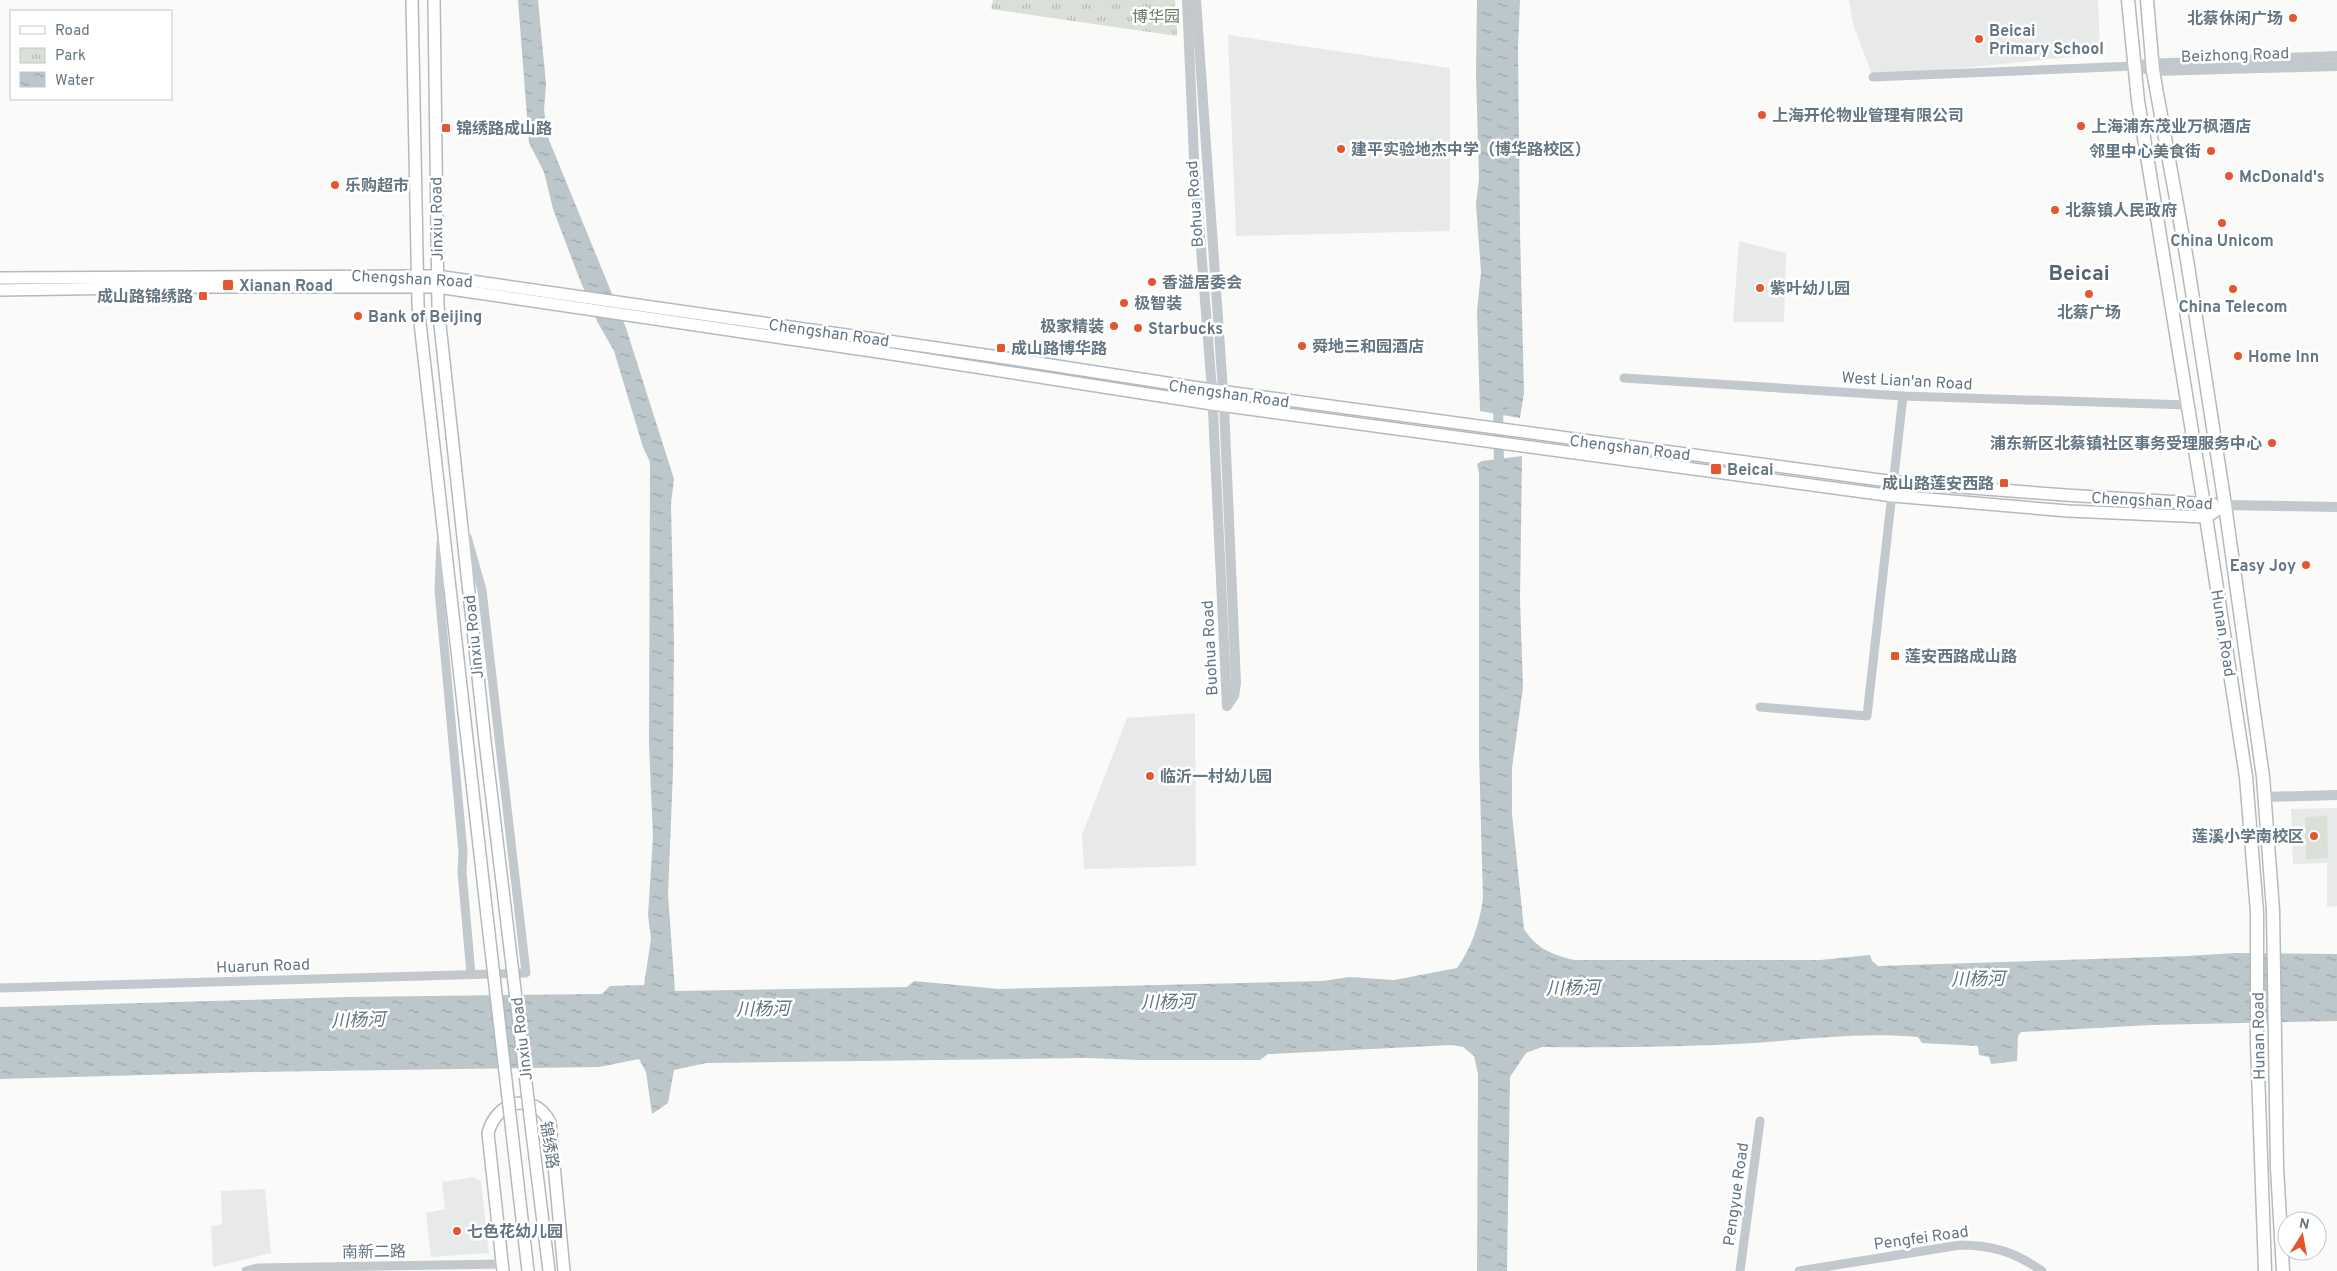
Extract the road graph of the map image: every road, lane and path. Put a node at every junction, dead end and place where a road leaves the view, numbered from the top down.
1 (412, 0) edge
2 (434, 0) edge
3 (1187, 0) edge
4 (1196, 0) edge
5 (2128, 0) edge
6 (2147, 0) edge
7 (2337, 56) edge
8 (2134, 66) junction
9 (2337, 66) edge
10 (2153, 67) junction
11 (1873, 77) dead end
12 (0, 278) edge
13 (417, 281) junction
14 (437, 282) junction
15 (0, 290) edge
16 (1624, 378) dead end
17 (1217, 391) junction
18 (1903, 396) junction
19 (1218, 404) junction
20 (2188, 405) junction
21 (1464, 431) junction
22 (1531, 440) junction
23 (1895, 482) junction
24 (1893, 496) junction
25 (2204, 503) junction
26 (2225, 505) junction
27 (2337, 508) edge
28 (2206, 516) junction
29 (442, 517) junction
30 (461, 518) junction
31 (1760, 707) dead end
32 (2337, 795) edge
33 (2265, 798) junction
34 (471, 974) junction
35 (0, 988) edge
36 (1760, 1121) dead end
37 (503, 1268) edge
38 (246, 1271) edge
39 (528, 1271) edge
40 (548, 1271) edge
41 (564, 1271) edge
42 (1740, 1271) edge
43 (1799, 1271) edge
44 (2042, 1271) edge
45 (2265, 1271) edge
46 (2283, 1271) edge

1 - 13 main road, Jinxiu Road
2 - 14 main road, Jinxiu Road
3 - 17 street, Bohua Road
4 - 17 street, Bohua Road
5 - 8 main road, Hunan Road
6 - 10 main road, Hunan Road
7 - 10 street, Beizhong Road
8 - 10 street, Beizhong Road
8 - 11 street, Beizhong Road
8 - 20 main road, Hunan Road
9 - 10 street, Beizhong Road
10 - 26 main road, Hunan Road
12 - 13 main road, Chengshan Road
13 - 14 main road, Chengshan Road
13 - 15 main road, Chengshan Road
13 - 29 main road, Jinxiu Road
14 - 17 main road, Chengshan Road
14 - 19 main road, Chengshan Road
14 - 30 main road, Jinxiu Road
16 - 18 street, West Lian'an Road
17 - 19 street, Bohua Road
17 - 21 main road, Chengshan Road
18 - 20 street, West Lian'an Road
18 - 23 street
19 - 19 street, Buohua Road
19 - 21 main road, Chengshan Road
20 - 25 main road, Hunan Road
21 - 22 main road, Chengshan Road
22 - 23 main road, Chengshan Road
22 - 24 main road, Chengshan Road
23 - 24 street
23 - 25 main road, Chengshan Road
24 - 28 main road, Chengshan Road
24 - 31 street
25 - 26 main road, Chengshan Road
25 - 28 main road, Hunan Road
26 - 27 street
26 - 28 main road, Chengshan Road
26 - 33 main road, Hunan Road
28 - 45 main road, Hunan Road
29 - 34 street
29 - 39 main road, Jinxiu Road, bridge
30 - 34 street, Huarun Road
30 - 40 main road, Jinxiu Road, bridge
32 - 33 street
33 - 46 main road, Hunan Road
34 - 35 street, Huarun Road
36 - 42 street, Pengyue Road
37 - 38 street, 南新二路
37 - 41 main road, 锦绣路
43 - 44 street, Pengfei Road

